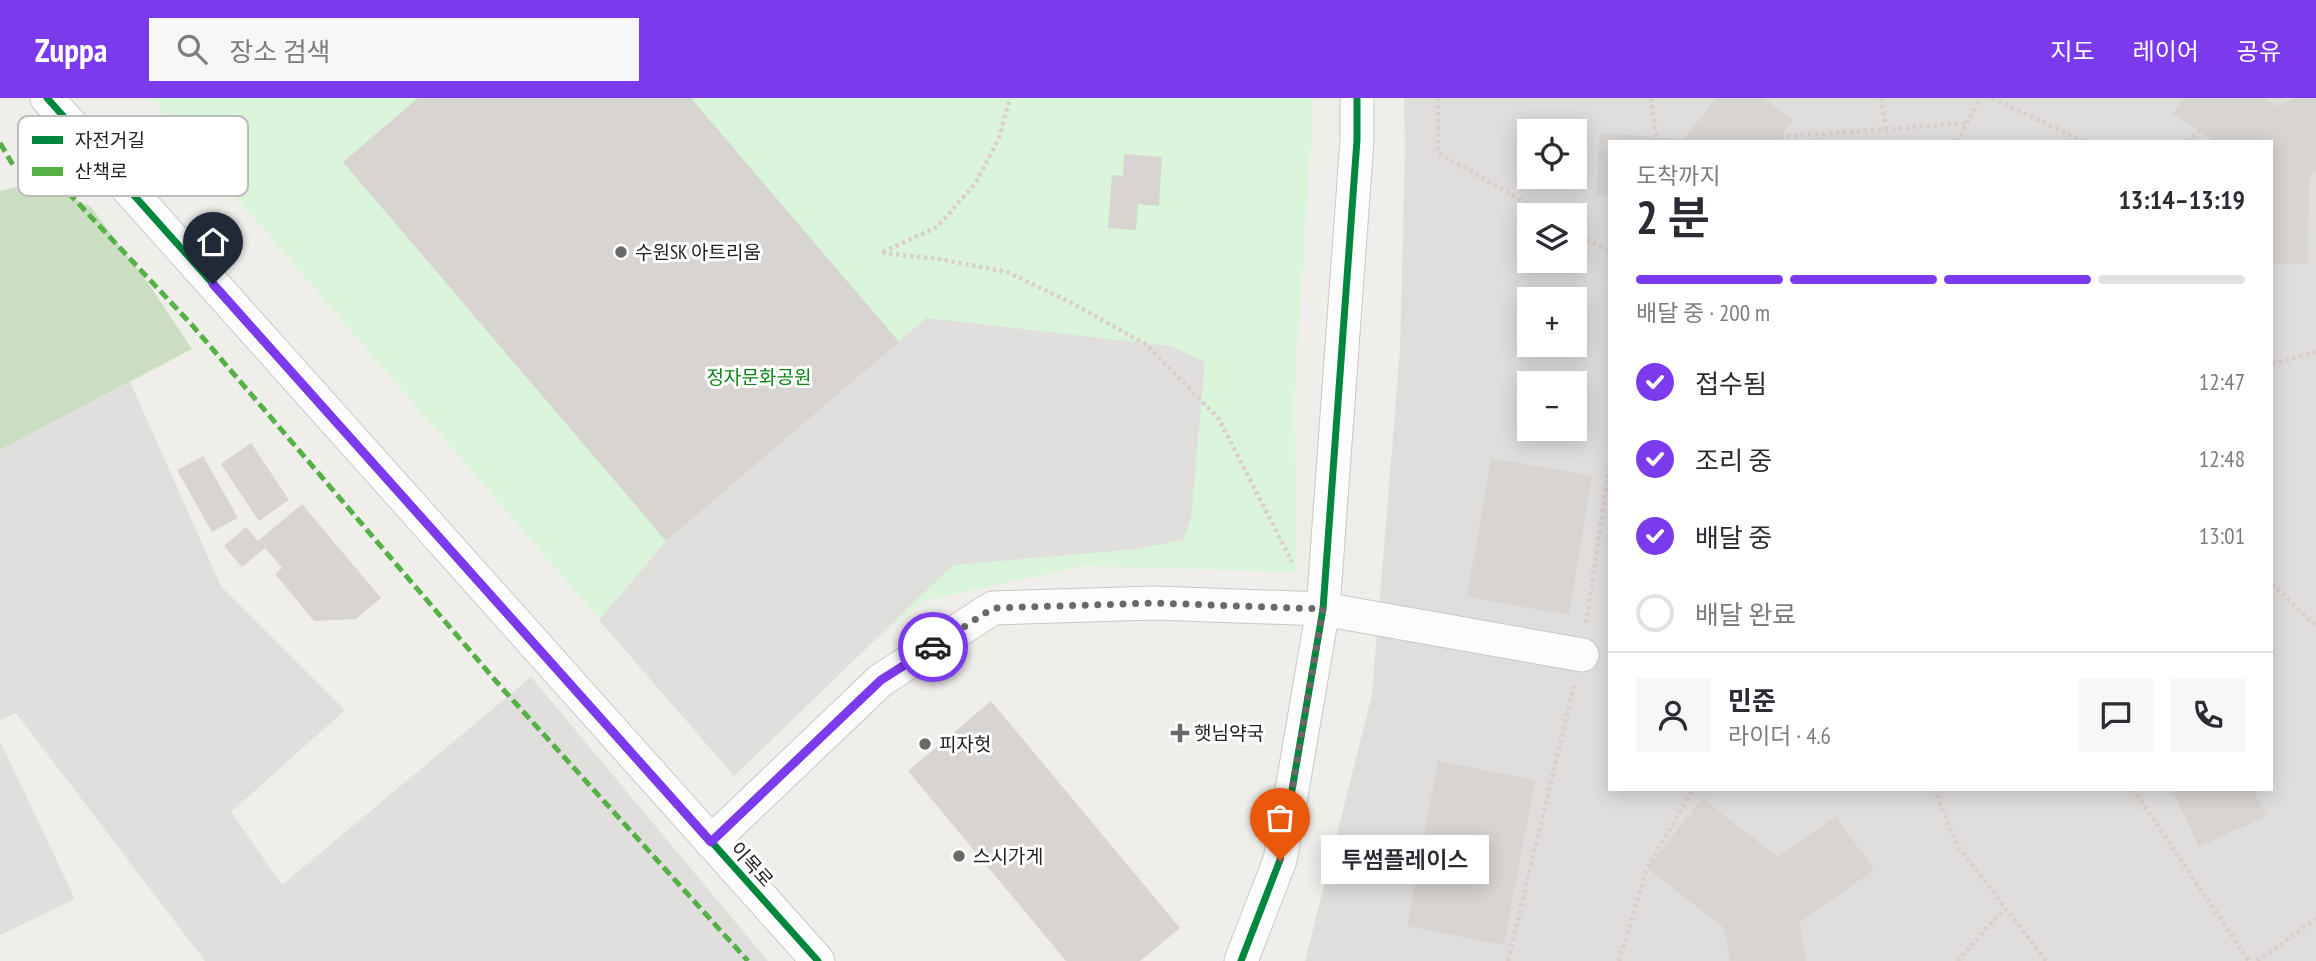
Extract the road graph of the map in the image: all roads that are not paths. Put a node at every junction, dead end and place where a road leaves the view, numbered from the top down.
1 (47, 98) edge
2 (1357, 98) edge
3 (63, 116) edge
4 (134, 196) edge
5 (1323, 609) junction
6 (1582, 655) road end
7 (711, 842) junction
8 (818, 961) edge
9 (1241, 961) edge

1 - 3 street, 이목로
2 - 5 street
4 - 7 street, 이목로
5 - 6 street
5 - 7 street
5 - 9 street
7 - 8 street, 이목로

